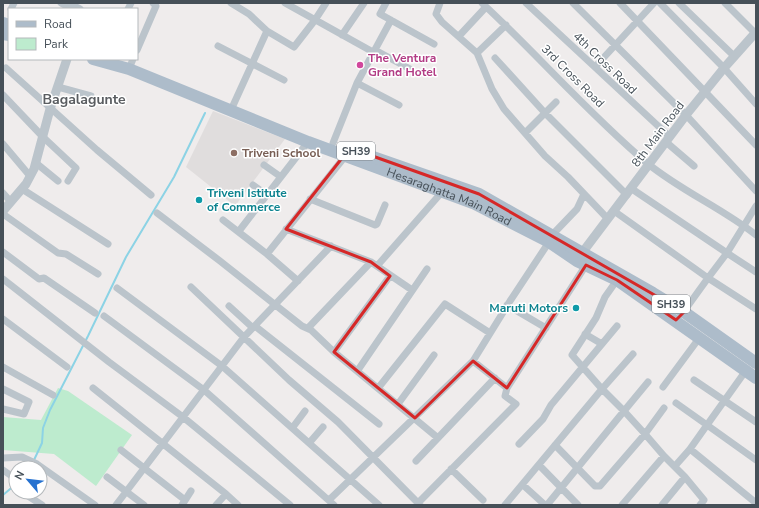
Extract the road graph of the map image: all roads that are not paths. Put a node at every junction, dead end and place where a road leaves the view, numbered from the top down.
1 (61, 3) edge
2 (153, 3) edge
3 (231, 3) edge
4 (285, 3) edge
5 (326, 3) edge
6 (364, 3) edge
7 (386, 3) edge
8 (439, 3) edge
9 (526, 3) edge
10 (574, 3) edge
11 (620, 3) edge
12 (654, 3) edge
13 (660, 3) edge
14 (679, 3) edge
15 (725, 3) edge
16 (484, 5) edge
17 (73, 7) edge
18 (315, 20) junction
19 (391, 20) junction
20 (638, 20) junction
21 (506, 25) junction
22 (267, 31) junction
23 (755, 32) edge
24 (342, 35) junction
25 (459, 36) junction
26 (434, 44) dead end
27 (616, 45) junction
28 (218, 46) dead end
29 (138, 48) edge
30 (374, 51) junction
31 (477, 53) junction
32 (734, 56) junction
33 (496, 58) dead end
34 (67, 60) edge
35 (105, 60) edge
36 (130, 62) edge
37 (251, 63) junction
38 (6, 68) dead end
39 (595, 68) junction
40 (724, 68) junction
41 (410, 69) dead end
42 (284, 80) dead end
43 (357, 84) junction
44 (58, 87) junction
45 (706, 92) junction
46 (3, 95) edge
47 (91, 96) dead end
48 (556, 102) dead end
49 (756, 104) edge
50 (399, 105) dead end
51 (233, 107) junction
52 (50, 108) junction
53 (545, 113) junction
54 (686, 115) junction
55 (525, 133) junction
56 (43, 137) junction
57 (668, 140) junction
58 (308, 142) junction
59 (333, 143) junction
60 (3, 144) edge
61 (756, 145) edge
62 (348, 152) junction
63 (36, 163) junction
64 (264, 165) dead end
65 (649, 165) junction
66 (694, 166) dead end
67 (30, 176) junction
68 (281, 177) junction
69 (58, 181) dead end
70 (68, 181) dead end
71 (253, 185) dead end
72 (22, 189) junction
73 (756, 191) edge
74 (442, 192) junction
75 (630, 192) junction
76 (3, 193) edge
77 (584, 194) junction
78 (151, 195) dead end
79 (267, 195) junction
80 (310, 199) junction
81 (11, 202) junction
82 (385, 205) dead end
83 (756, 206) edge
84 (614, 211) junction
85 (3, 212) edge
86 (157, 213) dead end
87 (608, 219) junction
88 (223, 220) dead end
89 (744, 226) junction
90 (286, 229) junction
91 (239, 231) junction
92 (756, 235) edge
93 (551, 238) junction
94 (108, 244) dead end
95 (331, 246) junction
96 (3, 252) edge
97 (582, 253) junction
98 (727, 253) junction
99 (267, 254) junction
100 (374, 264) junction
101 (586, 265) junction
102 (427, 269) dead end
103 (756, 272) edge
104 (98, 274) dead end
105 (390, 276) junction
106 (708, 278) junction
107 (3, 279) edge
108 (617, 280) junction
109 (298, 281) junction
110 (191, 287) dead end
111 (117, 288) dead end
112 (412, 290) junction
113 (276, 304) junction
114 (508, 305) junction
115 (229, 306) dead end
116 (756, 309) edge
117 (95, 314) dead end
118 (104, 316) dead end
119 (680, 316) junction
120 (3, 320) edge
121 (617, 326) dead end
122 (254, 327) junction
123 (308, 328) junction
124 (546, 328) junction
125 (490, 333) junction
126 (585, 334) junction
127 (244, 337) junction
128 (700, 337) junction
129 (602, 344) junction
130 (334, 352) junction
131 (633, 354) dead end
132 (434, 356) dead end
133 (473, 361) junction
134 (3, 366) edge
135 (222, 366) junction
136 (67, 367) dead end
137 (582, 367) junction
138 (753, 368) edge
139 (358, 370) junction
140 (495, 378) junction
141 (694, 380) dead end
142 (648, 382) dead end
143 (379, 387) junction
144 (663, 387) dead end
145 (3, 388) edge
146 (93, 388) dead end
147 (507, 388) junction
148 (602, 389) junction
149 (204, 390) junction
150 (53, 395) dead end
151 (725, 401) junction
152 (676, 403) dead end
153 (398, 404) junction
154 (664, 408) dead end
155 (3, 409) edge
156 (305, 411) dead end
157 (624, 411) junction
158 (183, 417) junction
159 (415, 418) junction
160 (756, 422) edge
161 (379, 424) dead end
162 (707, 425) junction
163 (292, 427) junction
164 (323, 427) dead end
165 (644, 434) junction
166 (438, 438) junction
167 (310, 442) junction
168 (164, 443) junction
169 (519, 444) dead end
170 (555, 445) junction
171 (690, 449) junction
172 (121, 450) dead end
173 (664, 456) junction
174 (3, 458) edge
175 (373, 459) junction
176 (756, 460) edge
177 (416, 461) dead end
178 (540, 465) junction
179 (675, 466) junction
180 (144, 468) junction
181 (578, 468) junction
182 (451, 469) junction
183 (107, 477) dead end
184 (685, 477) junction
185 (351, 479) junction
186 (523, 485) junction
187 (561, 488) junction
188 (191, 491) dead end
189 (126, 492) junction
190 (226, 494) junction
191 (483, 500) dead end
192 (332, 502) edge
193 (184, 503) edge
194 (756, 503) edge
195 (419, 504) edge
196 (509, 504) edge
197 (703, 504) edge
198 (95, 505) edge
199 (116, 505) edge
200 (144, 505) edge
201 (216, 505) edge
202 (238, 505) edge
203 (290, 505) edge
204 (379, 505) edge
205 (546, 505) edge
206 (578, 505) edge
207 (622, 505) edge
208 (662, 505) edge

1 - 17 street
2 - 29 street
3 - 22 street
4 - 18 street
5 - 18 street
6 - 24 street
7 - 19 street
8 - 25 street
9 - 39 street, 4th Cross Road
10 - 27 street
11 - 20 street
12 - 20 street
13 - 40 street
14 - 32 street
15 - 23 street
16 - 21 street, 3rd Cross Road
16 - 25 street
18 - 22 street
18 - 24 street
19 - 26 street
19 - 30 street
20 - 27 street
20 - 45 street
21 - 31 street
21 - 65 street, 3rd Cross Road
22 - 37 street
23 - 32 street, 8th Main Road
24 - 30 street
25 - 31 street
27 - 39 street
27 - 54 street
28 - 37 street
30 - 41 street
30 - 43 street
31 - 55 street
32 - 40 street, 8th Main Road
33 - 53 street
34 - 44 street
35 - 36 main road, Hesaraghatta Main Road
36 - 51 main road, Hesaraghatta Main Road
37 - 42 street
37 - 51 street
38 - 52 street
39 - 57 street, 4th Cross Road
40 - 45 street, 8th Main Road
40 - 49 street
43 - 50 street
43 - 59 street
44 - 47 street
44 - 52 street
45 - 54 street, 8th Main Road
45 - 61 street
46 - 56 street
48 - 53 street
51 - 58 main road, Hesaraghatta Main Road
51 - 59 main road, Hesaraghatta Main Road / SH39
52 - 56 street
52 - 78 street
53 - 55 street
53 - 75 street
54 - 57 street, 8th Main Road
54 - 73 street
55 - 77 street
56 - 63 street
56 - 70 street
57 - 65 street, 8th Main Road
57 - 66 street, 4th Cross Road
58 - 62 main road, Hesaraghatta Main Road
58 - 68 street
59 - 62 main road, Hesaraghatta Main Road / SH39
60 - 67 street
62 - 74 main road, Hesaraghatta Main Road
62 - 80 street
62 - 93 main road, Hesaraghatta Main Road / SH39
63 - 67 street
63 - 69 street
64 - 68 street
65 - 75 street, 8th Main Road
65 - 89 street, 3rd Cross Road
67 - 72 street
68 - 79 street
71 - 79 street
72 - 81 street
72 - 94 street
74 - 93 main road, Hesaraghatta Main Road
74 - 100 street
75 - 84 street, 8th Main Road
75 - 98 street
76 - 81 street
77 - 87 street
77 - 93 street
79 - 91 street
80 - 82 street
80 - 90 street
81 - 85 street
83 - 89 street
84 - 87 street, 8th Main Road
84 - 106 street
85 - 104 street
86 - 113 street
87 - 97 street, 8th Main Road
88 - 91 street
89 - 92 street, 3rd Cross Road
89 - 98 street
90 - 95 street
90 - 99 street
91 - 99 street
93 - 97 main road, Hesaraghatta Main Road / SH39
93 - 101 main road, Hesaraghatta Main Road
93 - 114 street
95 - 100 street
95 - 109 street
96 - 117 street
97 - 119 main road, Hesaraghatta Main Road / SH39
98 - 103 street
98 - 106 street
99 - 109 street
100 - 105 street
100 - 123 street
101 - 108 main road, Hesaraghatta Main Road
101 - 124 street
102 - 112 street
105 - 112 street
105 - 130 street
106 - 116 street
106 - 119 street
107 - 158 street
108 - 119 main road, Hesaraghatta Main Road
108 - 126 street
109 - 113 street
110 - 127 street
111 - 135 street
112 - 139 street
113 - 122 street
113 - 123 street
114 - 124 street
114 - 125 street
115 - 122 street
118 - 149 street
119 - 128 main road, Hesaraghatta Main Road
119 - 138 main road, Hesaraghatta Main Road / SH39
120 - 136 street
121 - 129 street
122 - 127 street
122 - 161 street
123 - 130 street
124 - 147 street
125 - 133 street
125 - 143 street
126 - 129 street
126 - 137 street
127 - 135 street
127 - 175 street
128 - 138 main road, Hesaraghatta Main Road
128 - 144 street
129 - 137 street
130 - 139 street
131 - 148 street
132 - 153 street
133 - 140 street
133 - 159 street
134 - 150 street
135 - 149 street
135 - 163 street
137 - 148 street
137 - 169 street
138 - 151 street
139 - 143 street
140 - 147 street
140 - 166 street
141 - 151 street
142 - 157 street
143 - 153 street
145 - 155 street
146 - 168 street
147 - 182 street
148 - 157 street
148 - 170 street
149 - 158 street
149 - 192 street
151 - 160 street
151 - 162 street
152 - 162 street
153 - 159 street
154 - 165 street
156 - 163 street
157 - 165 street
157 - 181 street
158 - 168 street
158 - 203 street
159 - 166 street
159 - 175 street
162 - 171 street
162 - 176 street
163 - 167 street
164 - 167 street
165 - 173 street
165 - 181 street
166 - 177 street
167 - 185 street
168 - 180 street
168 - 190 street
170 - 178 street
170 - 181 street
171 - 179 street
171 - 194 street
172 - 180 street
173 - 179 street
173 - 207 street
174 - 198 street
175 - 185 street
175 - 195 street
178 - 186 street
178 - 187 street
179 - 184 street
180 - 189 street
180 - 193 street
181 - 187 street
182 - 191 street
182 - 195 street
183 - 189 street
184 - 197 street
184 - 208 street
185 - 192 street
185 - 204 street
186 - 196 street
186 - 205 street
187 - 205 street
187 - 206 street
188 - 193 street
189 - 199 street
189 - 200 street
190 - 201 street
190 - 202 street

